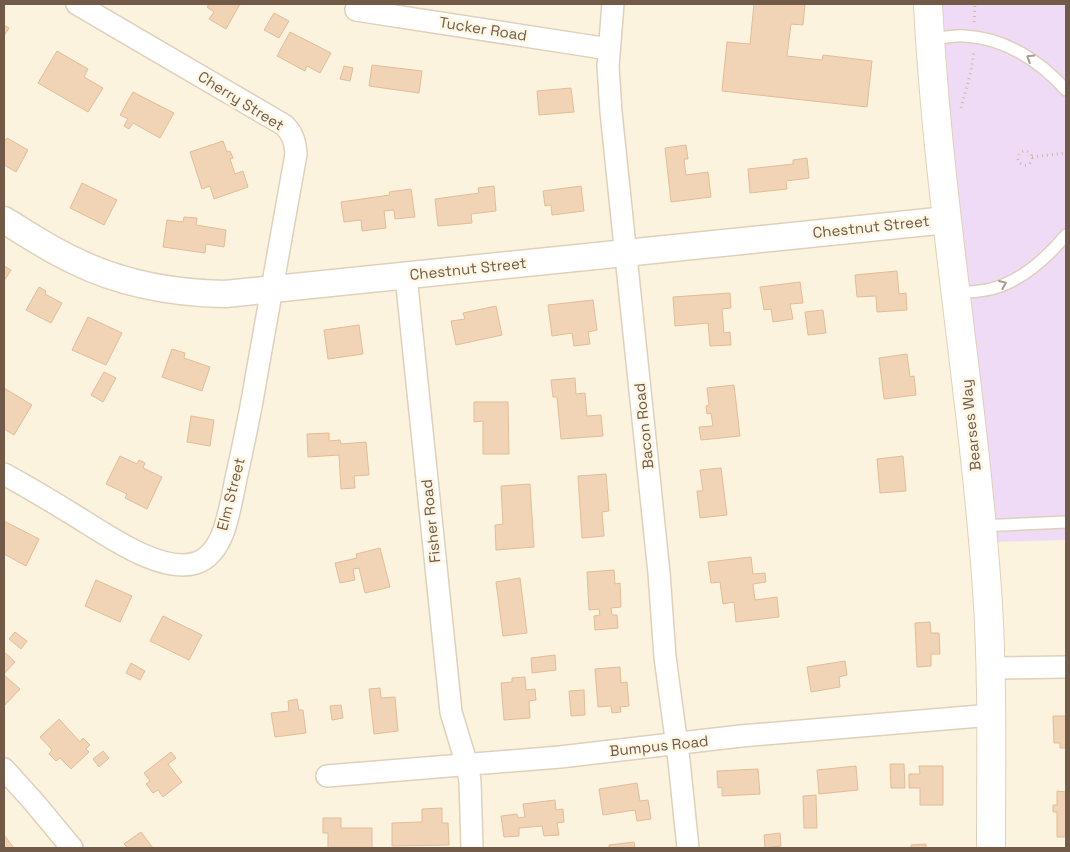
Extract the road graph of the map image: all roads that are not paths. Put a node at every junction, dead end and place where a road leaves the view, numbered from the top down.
1 (77, 4) edge
2 (613, 4) edge
3 (928, 4) edge
4 (356, 10) dead end
5 (930, 40) junction
6 (609, 49) junction
7 (1066, 90) edge
8 (4, 220) edge
9 (948, 220) junction
10 (1066, 235) edge
11 (626, 253) junction
12 (406, 276) junction
13 (271, 290) junction
14 (955, 293) junction
15 (4, 474) edge
16 (1066, 522) edge
17 (982, 526) junction
18 (1066, 667) edge
19 (991, 668) junction
20 (992, 716) junction
21 (677, 744) junction
22 (467, 765) junction
23 (4, 770) edge
24 (327, 776) dead end
25 (72, 848) edge
26 (472, 848) edge
27 (688, 848) edge
28 (991, 848) edge

1 - 13 street, Cherry Street
2 - 6 street, Bacon Road
3 - 5 main road, Bearses Way
4 - 6 street, Tucker Road
7 -> 5 lane
5 - 9 main road, Bearses Way
6 - 11 street, Bacon Road
8 - 13 street, Chestnut Street
9 - 11 street, Chestnut Street
9 - 14 main road, Bearses Way
14 -> 10 lane
11 - 12 street, Chestnut Street
11 - 21 street, Bacon Road
12 - 13 street, Chestnut Street
12 - 22 street, Fisher Road
13 - 15 street, Elm Street
14 - 17 main road, Bearses Way
16 - 17 lane
17 - 19 main road, Bearses Way
18 - 19 street
19 - 20 main road, Bearses Way
20 - 21 street, Bumpus Road
20 - 28 main road, Bearses Way
21 - 22 street, Bumpus Road
21 - 27 street, Bacon Road
22 - 24 street, Bumpus Road
22 - 26 street, Fisher Road
23 - 25 street

